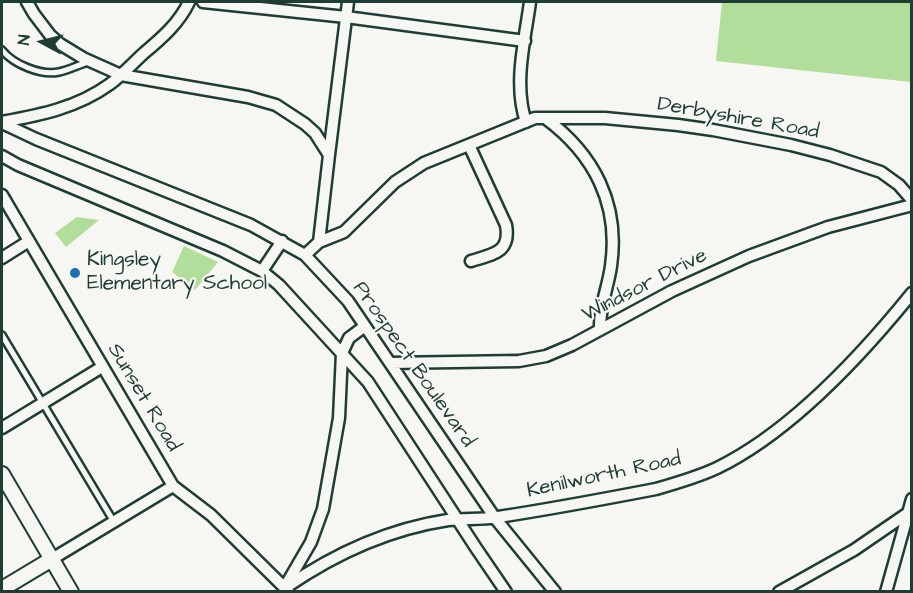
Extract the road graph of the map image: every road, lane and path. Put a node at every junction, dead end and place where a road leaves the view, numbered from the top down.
1 (27, 2) edge
2 (189, 2) edge
3 (203, 2) edge
4 (348, 2) edge
5 (530, 2) edge
6 (346, 17) junction
7 (525, 41) junction
8 (2, 50) edge
9 (90, 61) junction
10 (121, 75) junction
11 (544, 118) junction
12 (2, 122) edge
13 (526, 122) junction
14 (469, 145) junction
15 (329, 155) junction
16 (2, 156) edge
17 (2, 195) edge
18 (912, 200) edge
19 (912, 205) edge
20 (29, 241) junction
21 (282, 241) junction
22 (319, 242) junction
23 (305, 255) junction
24 (2, 258) edge
25 (471, 261) dead end
26 (262, 271) junction
27 (912, 293) edge
28 (365, 326) junction
29 (600, 330) junction
30 (2, 334) edge
31 (342, 353) junction
32 (390, 363) junction
33 (102, 367) junction
34 (42, 403) junction
35 (2, 428) edge
36 (2, 474) edge
37 (173, 486) junction
38 (912, 499) edge
39 (908, 513) junction
40 (495, 518) junction
41 (457, 520) junction
42 (114, 522) junction
43 (52, 559) junction
44 (2, 589) edge
45 (285, 590) edge
46 (71, 591) edge
47 (506, 591) edge
48 (555, 591) edge
49 (779, 591) edge
50 (886, 591) edge

1 - 9 street
2 - 10 street
3 - 6 street
4 - 6 street
5 - 7 street
6 - 7 street
6 - 15 street
7 - 13 street
8 - 9 lane
9 - 10 street
10 - 12 street
10 - 15 street
11 - 13 street, Derbyshire Road
11 - 18 street, Derbyshire Road
11 - 29 street
12 - 21 street, Prospect Boulevard
13 - 14 street
14 - 22 street
14 - 25 street
15 - 22 street
16 - 26 street
17 - 20 street, Sunset Road
19 - 29 street, Windsor Drive
20 - 24 street
20 - 33 street, Sunset Road
21 - 23 street, Prospect Boulevard
21 - 26 street
22 - 23 street
23 - 28 street, Prospect Boulevard
26 - 31 street
27 - 40 street, Kenilworth Road
28 - 31 street
28 - 32 street, Prospect Boulevard
29 - 32 street, Windsor Drive
30 - 34 lane
31 - 41 street
31 - 45 street
32 - 40 street, Prospect Boulevard
33 - 34 street
33 - 37 street, Sunset Road
34 - 35 street
34 - 42 lane
36 - 43 main road
37 - 42 street
37 - 45 street, Sunset Road
38 - 39 street
39 - 49 street
39 - 50 street
40 - 41 street, Kenilworth Road
40 - 48 street, Prospect Boulevard
41 - 45 street, Kenilworth Road
41 - 47 street
42 - 43 street
43 - 44 main road
43 - 46 main road

